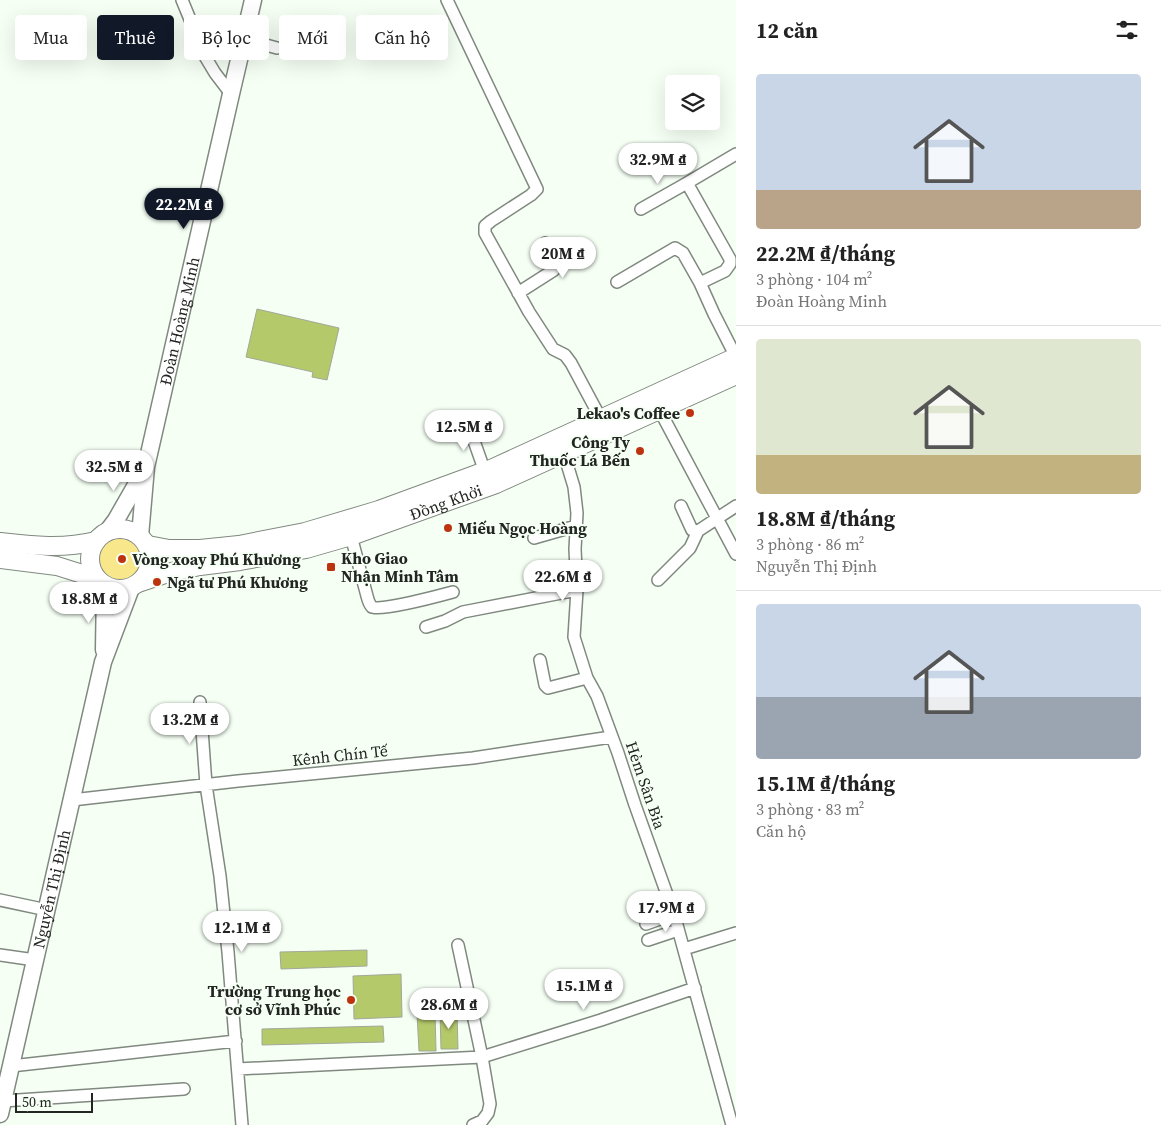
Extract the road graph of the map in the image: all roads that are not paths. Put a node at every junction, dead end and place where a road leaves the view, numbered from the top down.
1 (182, 0) edge
2 (254, 0) edge
3 (447, 0) edge
4 (250, 15) edge
5 (269, 46) edge
6 (277, 48) dead end
7 (239, 60) edge
8 (231, 94) junction
9 (736, 154) edge
10 (687, 183) junction
11 (641, 209) dead end
12 (545, 243) dead end
13 (617, 282) dead end
14 (700, 283) junction
15 (518, 293) junction
16 (736, 357) edge
17 (736, 375) edge
18 (660, 411) junction
19 (601, 419) junction
20 (468, 424) dead end
21 (564, 454) junction
22 (146, 467) junction
23 (491, 475) junction
24 (681, 506) dead end
25 (736, 506) edge
26 (717, 520) junction
27 (576, 526) junction
28 (698, 531) junction
29 (101, 536) junction
30 (351, 536) junction
31 (534, 538) dead end
32 (144, 541) junction
33 (0, 542) edge
34 (240, 553) junction
35 (736, 554) edge
36 (0, 559) edge
37 (658, 580) dead end
38 (100, 582) junction
39 (136, 585) junction
40 (577, 590) junction
41 (453, 592) dead end
42 (426, 627) dead end
43 (540, 660) dead end
44 (103, 662) junction
45 (587, 678) junction
46 (200, 702) dead end
47 (611, 737) junction
48 (206, 785) junction
49 (72, 800) junction
50 (0, 900) edge
51 (47, 910) junction
52 (674, 914) junction
53 (646, 924) dead end
54 (678, 930) junction
55 (736, 933) edge
56 (648, 940) dead end
57 (458, 945) dead end
58 (684, 949) junction
59 (0, 955) edge
60 (35, 960) junction
61 (695, 988) junction
62 (236, 1041) junction
63 (482, 1056) junction
64 (12, 1066) junction
65 (238, 1069) junction
66 (184, 1089) dead end
67 (2, 1107) edge
68 (242, 1125) edge
69 (473, 1125) edge
70 (732, 1125) edge

1 - 8 street
2 - 4 main road, Đoàn Hoàng Minh
3 - 15 street
5 - 6 street
7 - 8 main road, Đoàn Hoàng Minh
8 - 22 main road, Đoàn Hoàng Minh
9 - 10 street
10 - 11 street
10 - 14 street
12 - 15 street
13 - 14 street
14 - 16 street
15 - 19 street
16 - 19 main road, Đồng Khởi
17 - 18 main road, Đồng Khởi
18 - 21 main road, Đồng Khởi
18 - 26 street
19 - 23 main road, Đồng Khởi
20 - 23 street
21 - 23 main road, Đồng Khởi
21 - 27 street, Hẻm Sân Bia
22 - 29 main road, Đoàn Hoàng Minh
22 - 32 main road, Đoàn Hoàng Minh
23 - 30 main road, Đồng Khởi
23 - 34 main road, Đồng Khởi
24 - 28 street
25 - 26 street
26 - 28 street
26 - 35 street
27 - 31 street
27 - 40 street, Hẻm Sân Bia
28 - 37 street
29 - 32 main road
29 - 33 main road
29 - 38 main road
30 - 34 main road, Đồng Khởi
30 - 41 street
32 - 34 main road, Đồng Khởi
32 - 39 main road
34 - 39 main road, Đồng Khởi
36 - 38 main road
38 - 39 main road
38 - 44 main road, Nguyễn Thị Định
39 - 44 main road, Nguyễn Thị Định
40 - 42 street
40 - 45 street, Hẻm Sân Bia
43 - 45 street
44 - 49 main road, Nguyễn Thị Định
45 - 47 street, Hẻm Sân Bia
46 - 48 street
47 - 48 street, Kênh Chín Tế
47 - 52 street, Hẻm Sân Bia
48 - 49 street, Kênh Chín Tế
48 - 62 street
49 - 51 main road, Nguyễn Thị Định
50 - 51 street
51 - 60 main road, Nguyễn Thị Định
52 - 53 street
52 - 54 street, Hẻm Sân Bia
54 - 56 street
54 - 58 street, Hẻm Sân Bia
55 - 58 street
57 - 63 street
58 - 61 street, Hẻm Sân Bia
59 - 60 street
60 - 64 main road, Nguyễn Thị Định
61 - 63 street
61 - 70 street, Hẻm Sân Bia
62 - 64 street
62 - 65 street
63 - 65 street
63 - 69 street
64 - 67 main road, Nguyễn Thị Định
65 - 68 street
66 - 67 street

